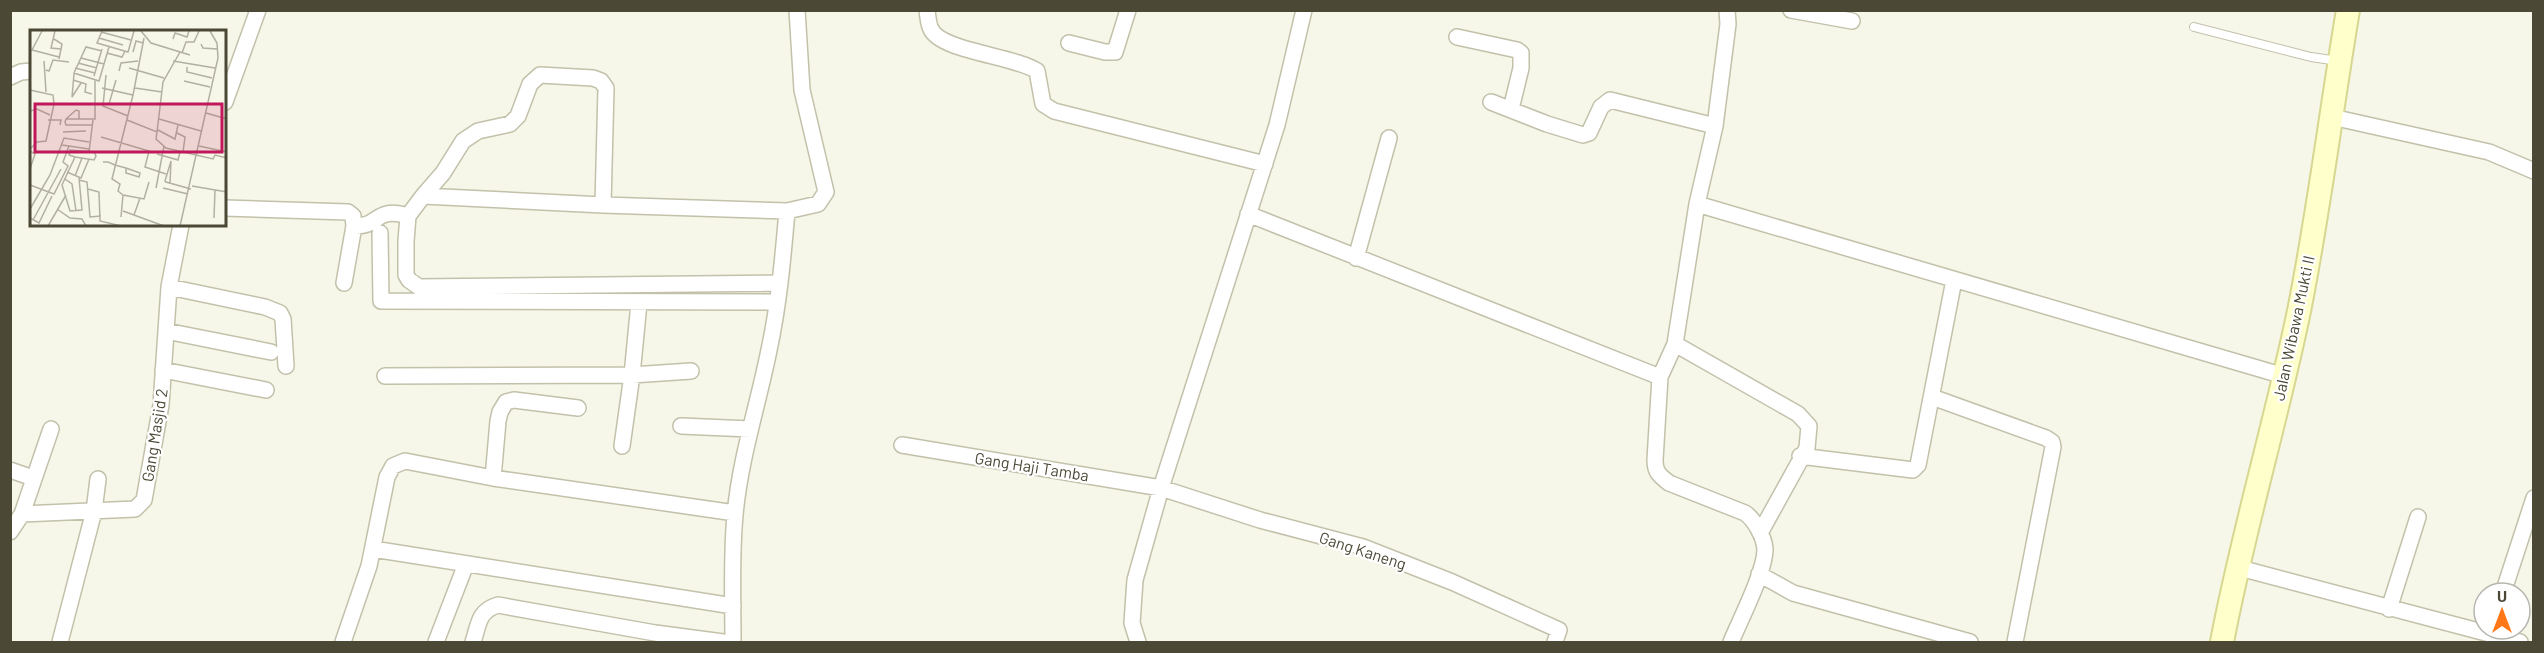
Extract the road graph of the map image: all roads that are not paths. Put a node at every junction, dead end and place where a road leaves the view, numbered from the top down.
1 (258, 10) edge
2 (797, 10) edge
3 (927, 10) edge
4 (1128, 10) edge
5 (1304, 10) edge
6 (1727, 10) edge
7 (1791, 10) edge
8 (2348, 10) edge
9 (1852, 21) dead end
10 (2194, 27) dead end
11 (1457, 38) dead end
12 (1069, 43) dead end
13 (2339, 62) junction
14 (30, 70) edge
15 (10, 77) edge
16 (226, 99) edge
17 (1491, 102) dead end
18 (1511, 110) junction
19 (2332, 117) junction
20 (1715, 126) junction
21 (1389, 138) dead end
22 (1265, 164) junction
23 (2534, 171) edge
24 (423, 196) junction
25 (1697, 204) junction
26 (603, 205) junction
27 (226, 208) edge
28 (794, 210) junction
29 (1248, 214) junction
30 (408, 216) junction
31 (181, 226) edge
32 (354, 226) junction
33 (380, 233) dead end
34 (1356, 258) junction
35 (1954, 280) junction
36 (344, 283) dead end
37 (780, 283) junction
38 (169, 287) junction
39 (777, 302) junction
40 (639, 303) junction
41 (166, 331) junction
42 (1674, 345) junction
43 (271, 352) dead end
44 (286, 366) dead end
45 (163, 370) junction
46 (691, 370) dead end
47 (632, 375) junction
48 (386, 376) dead end
49 (2284, 376) junction
50 (1660, 377) junction
51 (266, 390) dead end
52 (1932, 397) junction
53 (578, 408) dead end
54 (681, 426) dead end
55 (51, 429) dead end
56 (750, 429) junction
57 (902, 445) dead end
58 (621, 446) dead end
59 (1800, 456) junction
60 (10, 470) edge
61 (33, 478) junction
62 (493, 478) junction
63 (98, 479) dead end
64 (1161, 488) junction
65 (2534, 498) edge
66 (94, 511) junction
67 (735, 513) junction
68 (22, 514) junction
69 (2418, 517) dead end
70 (10, 532) edge
71 (1760, 533) junction
72 (373, 549) junction
73 (466, 564) junction
74 (2236, 567) junction
75 (1759, 574) junction
76 (2507, 581) edge
77 (733, 606) junction
78 (2390, 609) junction
79 (2472, 628) edge
80 (1557, 636) edge
81 (60, 642) edge
82 (343, 642) edge
83 (436, 642) edge
84 (473, 642) edge
85 (723, 642) edge
86 (733, 642) edge
87 (1138, 642) edge
88 (1731, 642) edge
89 (1970, 642) edge
90 (2015, 642) edge
91 (2222, 642) edge

1 - 16 street
2 - 28 street
3 - 22 street
4 - 12 street
5 - 22 street
6 - 20 street
7 - 9 street
8 - 13 main road, Jalan Wibawa Mukti II
10 - 13 lane
11 - 18 street
13 - 19 main road, Jalan Wibawa Mukti II
14 - 15 street
17 - 18 street
18 - 20 street
19 - 23 street
19 - 49 main road, Jalan Wibawa Mukti II
20 - 25 street
21 - 34 street
22 - 29 street
24 - 26 street
24 - 26 street
24 - 30 street
25 - 35 street
25 - 42 street
26 - 28 street
27 - 32 street
28 - 37 street
29 - 34 street
29 - 64 street
30 - 32 street
30 - 37 street
31 - 38 street, Gang Masjid 2
32 - 36 street
33 - 40 street
34 - 50 street
35 - 49 street
35 - 52 street
37 - 39 street
38 - 41 street, Gang Masjid 2
38 - 44 street
39 - 40 street
39 - 56 street
40 - 47 street
41 - 43 street
41 - 45 street, Gang Masjid 2
42 - 50 street
42 - 59 street
45 - 51 street
45 - 66 street, Gang Masjid 2
46 - 47 street
47 - 48 street
47 - 58 street
49 - 74 main road, Jalan Wibawa Mukti II
50 - 71 street
52 - 59 street
52 - 90 street
53 - 62 street
54 - 56 street
55 - 61 street
56 - 67 street
57 - 64 street, Gang Haji Tamba
59 - 71 street
60 - 61 street
61 - 68 street
62 - 67 street
62 - 72 street
63 - 66 street
64 - 80 street, Gang Kaneng
64 - 87 street
65 - 76 street
66 - 68 street, Gang Masjid 2
66 - 81 street
67 - 77 street
68 - 70 street
69 - 78 street
71 - 75 street
72 - 73 street
72 - 82 street
73 - 77 street
73 - 83 street
74 - 78 street
74 - 91 main road, Jalan Wibawa Mukti II
75 - 88 street
75 - 89 street
77 - 86 street
78 - 79 street
84 - 85 street

